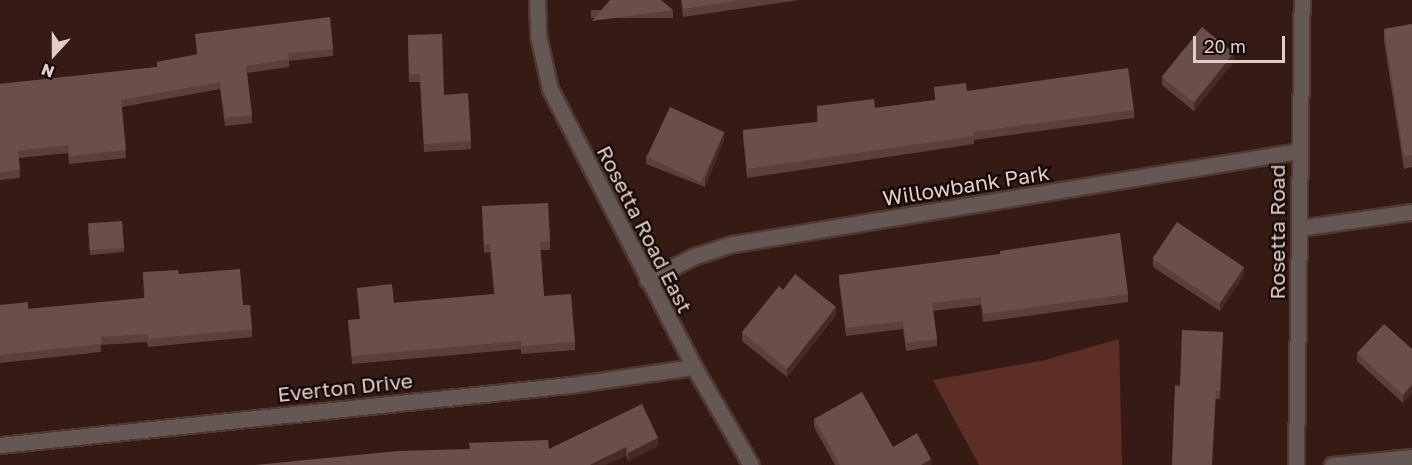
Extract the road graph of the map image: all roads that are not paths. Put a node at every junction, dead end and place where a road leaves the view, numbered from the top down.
1 (537, 0) edge
2 (1302, 0) edge
3 (1299, 151) junction
4 (1412, 212) edge
5 (1299, 228) junction
6 (647, 280) junction
7 (694, 367) junction
8 (0, 445) edge
9 (1412, 457) edge
10 (751, 465) edge
11 (1296, 465) edge
12 (1332, 465) edge

1 - 6 street, Rosetta Road East
2 - 3 street, Rosetta Road
3 - 5 street, Rosetta Road
3 - 6 street, Willowbank Park
4 - 5 street
5 - 11 street, Rosetta Road
6 - 7 street, Rosetta Road East
7 - 8 street, Everton Drive
7 - 10 street, Rosetta Road East
9 - 12 street

